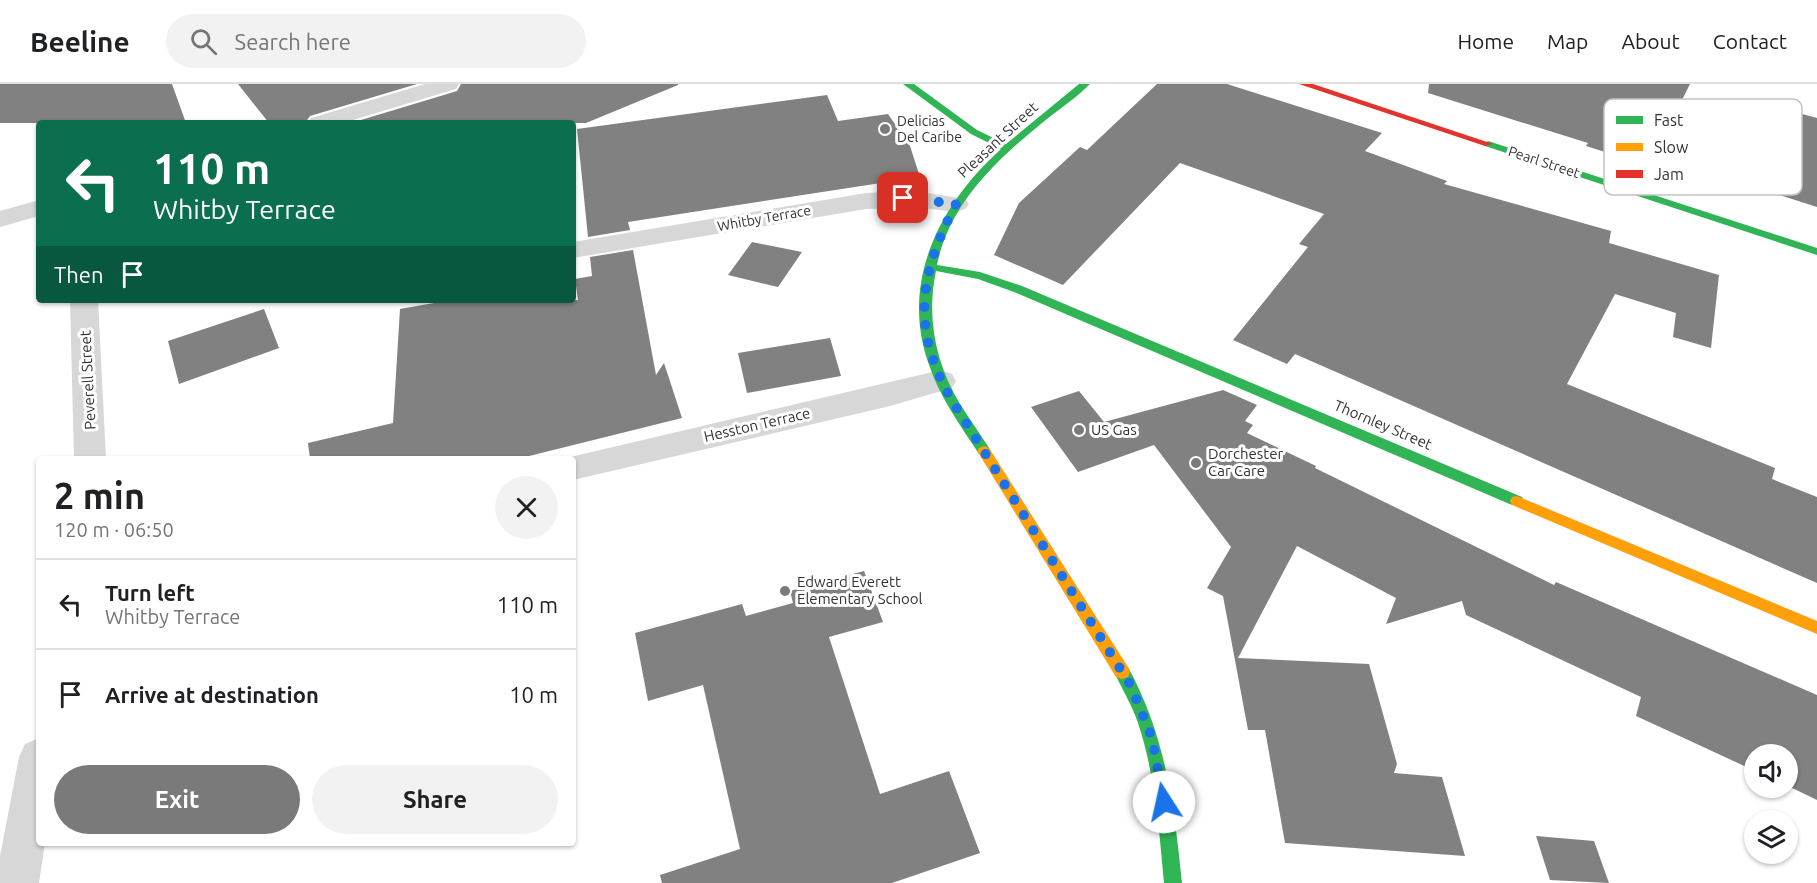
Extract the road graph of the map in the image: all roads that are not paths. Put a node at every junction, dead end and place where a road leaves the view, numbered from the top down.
1 (448, 84) edge
2 (908, 84) edge
3 (1085, 84) edge
4 (1304, 84) edge
5 (329, 120) edge
6 (1010, 149) junction
7 (1604, 182) edge
8 (1643, 195) edge
9 (956, 204) junction
10 (36, 209) edge
11 (0, 219) edge
12 (576, 249) edge
13 (1817, 252) edge
14 (930, 267) junction
15 (84, 303) edge
16 (941, 381) junction
17 (90, 456) edge
18 (576, 467) edge
19 (1817, 628) edge
20 (36, 773) edge
21 (17, 883) edge
22 (1173, 883) edge

1 - 5 street
2 - 6 street
3 - 6 street, Pleasant Street
4 - 7 street, Pearl Street
6 - 9 street, Pleasant Street
8 - 13 street, Pearl Street
9 - 12 street, Whitby Terrace
9 - 14 street, Pleasant Street
10 - 11 street
14 - 16 street, Pleasant Street
14 - 19 street, Thornley Street
15 - 17 street, Peverell Street
16 - 18 street, Hesston Terrace
16 - 22 street, Pleasant Street
20 - 21 street

